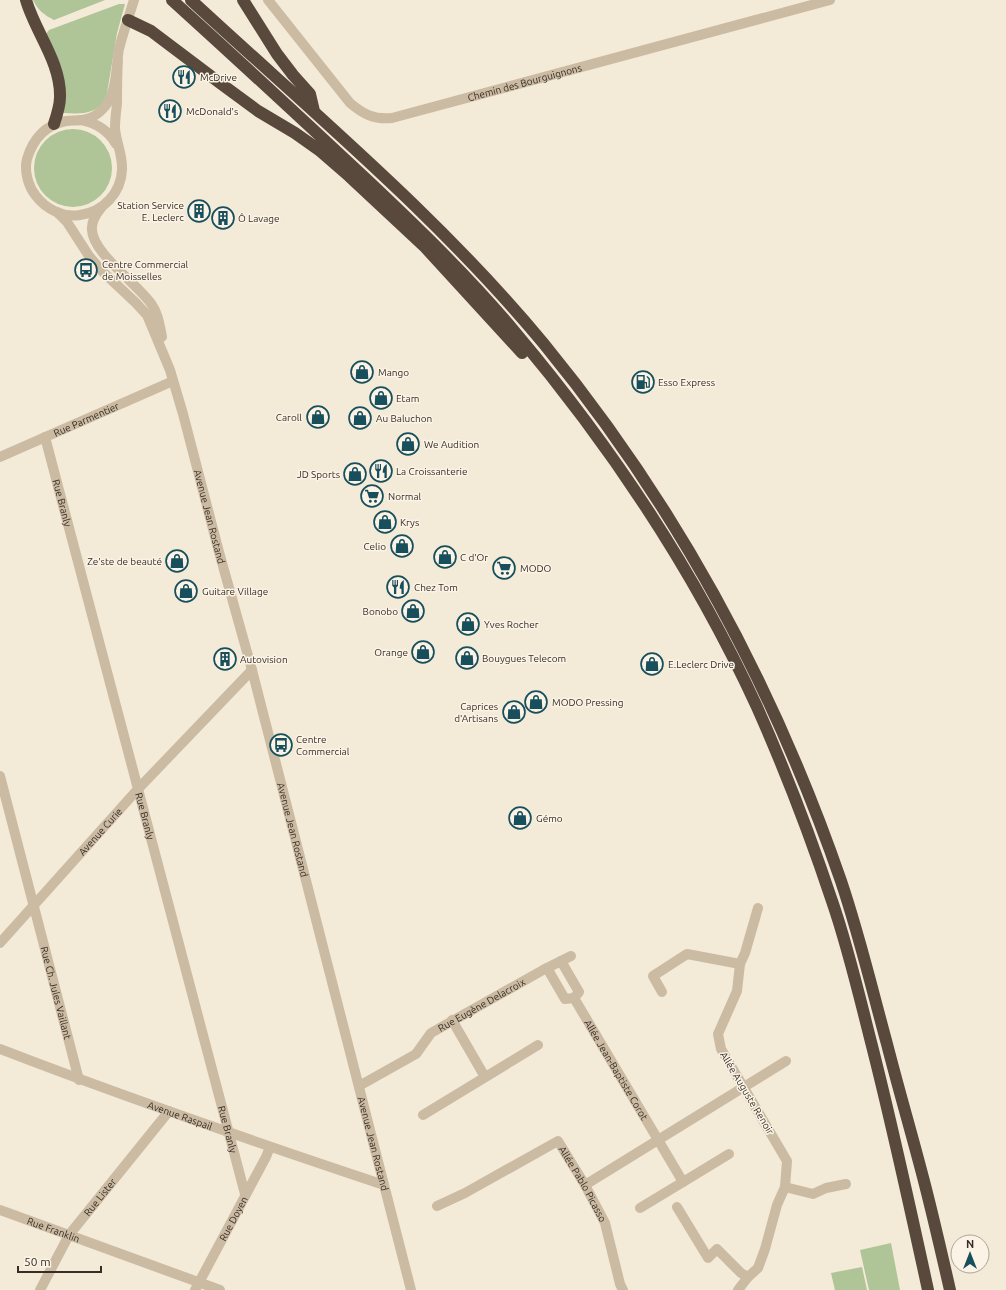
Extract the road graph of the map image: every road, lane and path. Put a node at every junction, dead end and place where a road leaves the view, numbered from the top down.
1 (26, 0) edge
2 (134, 0) edge
3 (172, 0) edge
4 (191, 0) edge
5 (268, 0) edge
6 (830, 0) edge
7 (247, 1) edge
8 (128, 20) junction
9 (118, 59) junction
10 (314, 111) junction
11 (80, 120) junction
12 (54, 124) junction
13 (119, 149) junction
14 (102, 207) junction
15 (57, 212) junction
16 (170, 370) junction
17 (173, 381) junction
18 (45, 437) junction
19 (0, 457) edge
20 (620, 469) junction
21 (252, 670) junction
22 (0, 776) edge
23 (138, 789) junction
24 (34, 906) junction
25 (758, 908) dead end
26 (0, 943) edge
27 (571, 956) dead end
28 (561, 961) junction
29 (740, 964) junction
30 (547, 968) junction
31 (662, 992) dead end
32 (574, 998) junction
33 (452, 1020) junction
34 (886, 1042) junction
35 (538, 1045) dead end
36 (0, 1049) edge
37 (786, 1061) dead end
38 (485, 1077) junction
39 (79, 1080) junction
40 (359, 1086) junction
41 (744, 1088) junction
42 (169, 1111) junction
43 (423, 1116) dead end
44 (228, 1131) junction
45 (659, 1140) junction
46 (270, 1147) junction
47 (729, 1154) dead end
48 (683, 1182) junction
49 (846, 1184) dead end
50 (384, 1185) junction
51 (585, 1185) junction
52 (785, 1186) junction
53 (245, 1194) junction
54 (910, 1205) junction
55 (437, 1206) dead end
56 (677, 1207) dead end
57 (640, 1208) dead end
58 (0, 1210) edge
59 (69, 1235) junction
60 (748, 1277) junction
61 (197, 1286) edge
62 (40, 1290) edge
63 (220, 1290) edge
64 (411, 1290) edge
65 (623, 1290) edge
66 (738, 1290) edge
67 (923, 1290) edge
68 (928, 1290) edge
69 (942, 1290) edge
70 (950, 1290) edge

1 - 12 highway
2 - 8 street
3 - 20 highway
4 - 10 highway
5 - 6 street, Chemin des Bourguignons
7 - 10 highway
8 - 9 street
8 - 20 highway
9 - 11 street
9 - 13 street
10 - 34 highway
11 - 12 street
11 - 13 street
12 - 15 street
13 - 14 street
14 - 15 street
14 - 16 street, Avenue Jean Rostand
15 - 16 street, Avenue Jean Rostand
16 - 17 street, Avenue Jean Rostand
17 - 18 street, Rue Parmentier
17 - 21 street, Avenue Jean Rostand
18 - 19 street, Rue Parmentier
18 - 23 street, Rue Branly
20 - 54 highway
21 - 23 street, Avenue Curie
21 - 40 street, Avenue Jean Rostand
22 - 24 street, Rue Ch. Jules Vaillant
23 - 24 street, Avenue Curie
23 - 44 street, Rue Branly
24 - 26 street, Avenue Curie
24 - 39 street, Rue Ch. Jules Vaillant
25 - 29 street, Allée Auguste Renoir
27 - 28 street, Rue Eugène Delacroix
28 - 30 street, Rue Eugène Delacroix
28 - 32 street, Allée Jean-Baptiste Corot
29 - 31 street
29 - 41 street, Allée Auguste Renoir
30 - 32 street, Allée Jean-Baptiste Corot
30 - 33 street, Rue Eugène Delacroix
32 - 45 street, Allée Jean-Baptiste Corot
33 - 38 street
33 - 40 street, Rue Eugène Delacroix
34 - 69 highway
34 - 70 highway
35 - 38 street
36 - 39 street, Avenue Raspail
37 - 41 street
38 - 43 street
39 - 42 street, Avenue Raspail
40 - 50 street, Avenue Jean Rostand
41 - 45 street
41 - 52 street, Allée Auguste Renoir
42 - 44 street, Avenue Raspail
42 - 59 street, Rue Lister
44 - 46 street, Avenue Raspail
44 - 53 street, Rue Branly
45 - 48 street, Allée Jean-Baptiste Corot
45 - 51 street
46 - 50 street, Avenue Raspail
46 - 53 street, Rue Doyen
47 - 48 street
48 - 57 street
49 - 52 street
50 - 64 street, Avenue Jean Rostand
51 - 55 street, Allée Pablo Picasso
51 - 65 street, Allée Pablo Picasso
52 - 60 street, Allée Auguste Renoir
53 - 61 street, Rue Doyen
54 - 67 highway
54 - 68 highway
56 - 60 street
58 - 59 street, Rue Franklin
59 - 61 street, Rue Franklin
59 - 62 street, Rue Lister
60 - 66 street, Allée Auguste Renoir
61 - 63 street, Rue Franklin

